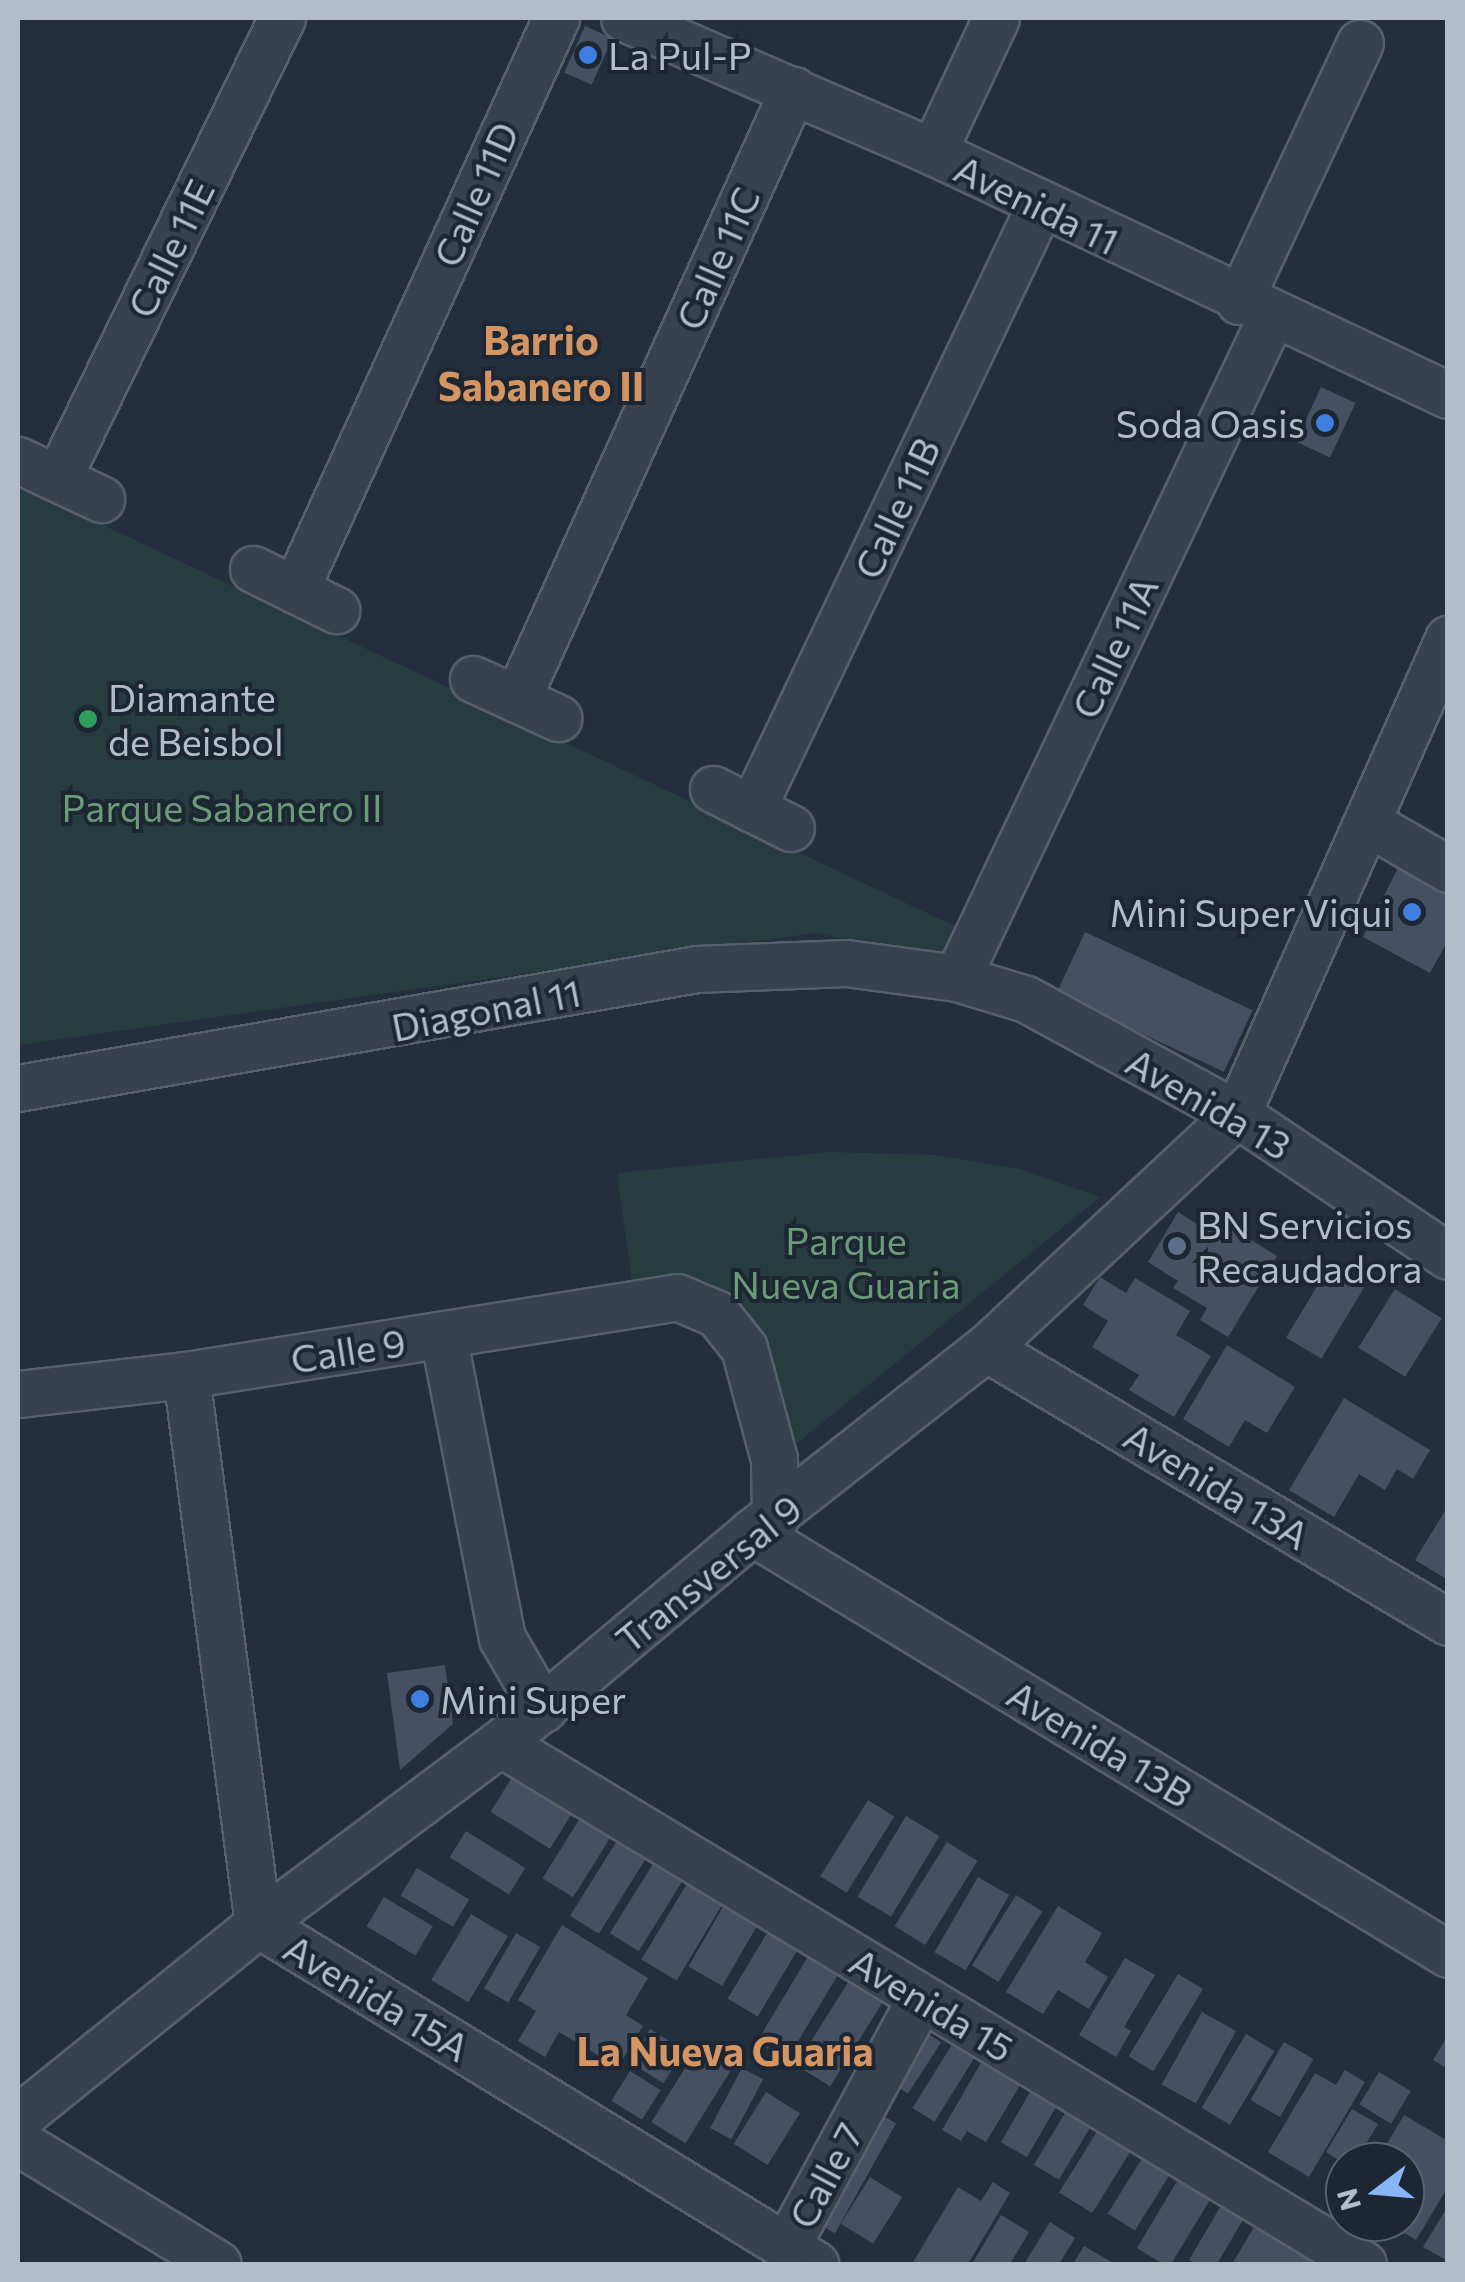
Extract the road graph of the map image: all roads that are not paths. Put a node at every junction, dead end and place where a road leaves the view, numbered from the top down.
1 (282, 18) edge
2 (556, 18) edge
3 (624, 18) edge
4 (996, 18) edge
5 (686, 30) edge
6 (1360, 44) dead end
7 (793, 90) junction
8 (933, 152) junction
9 (1039, 207) junction
10 (1255, 309) junction
11 (1448, 395) edge
12 (38, 469) edge
13 (101, 499) dead end
14 (254, 570) dead end
15 (295, 590) junction
16 (336, 610) dead end
17 (1448, 639) edge
18 (472, 678) dead end
19 (516, 699) junction
20 (558, 718) dead end
21 (752, 809) dead end
22 (1370, 824) junction
23 (1448, 869) edge
24 (957, 978) junction
25 (18, 1088) edge
26 (1238, 1114) junction
27 (1448, 1256) edge
28 (443, 1335) junction
29 (986, 1348) junction
30 (186, 1375) junction
31 (18, 1394) edge
32 (763, 1526) junction
33 (1448, 1622) edge
34 (542, 1708) junction
35 (500, 1744) junction
36 (258, 1924) junction
37 (1448, 1954) edge
38 (921, 1997) junction
39 (18, 2118) edge
40 (18, 2142) edge
41 (800, 2256) edge
42 (218, 2264) edge
43 (1363, 2264) edge

1 - 12 street, Calle 11E
2 - 15 street, Calle 11D
3 - 5 street, Avenida 11
4 - 8 street
5 - 7 street, Avenida 11
6 - 10 street, Calle 11A
7 - 8 street, Avenida 11
7 - 19 street, Calle 11C
8 - 9 street, Avenida 11
9 - 10 street, Avenida 11
9 - 21 street, Calle 11B
10 - 11 street, Avenida 11
10 - 24 street, Calle 11A
12 - 13 street
14 - 15 street
15 - 16 street
17 - 22 street
18 - 19 street
19 - 20 street
22 - 23 street
22 - 26 street
24 - 25 street, Diagonal 11
24 - 26 street, Avenida 13
26 - 27 street, Avenida 13
26 - 29 street, Transversal 9
28 - 30 street, Calle 9
28 - 32 street, Calle 9
28 - 34 street
29 - 32 street, Transversal 9
29 - 33 street, Avenida 13A
30 - 31 street, Calle 9
30 - 36 street, Avenida 15A
32 - 34 street, Transversal 9
32 - 37 street, Avenida 13B
34 - 35 street, Transversal 9
35 - 36 street, Transversal 9
35 - 38 street, Avenida 15
36 - 39 street, Transversal 9
36 - 41 street, Avenida 15A
38 - 41 street, Calle 7
38 - 43 street, Avenida 15
40 - 42 street

